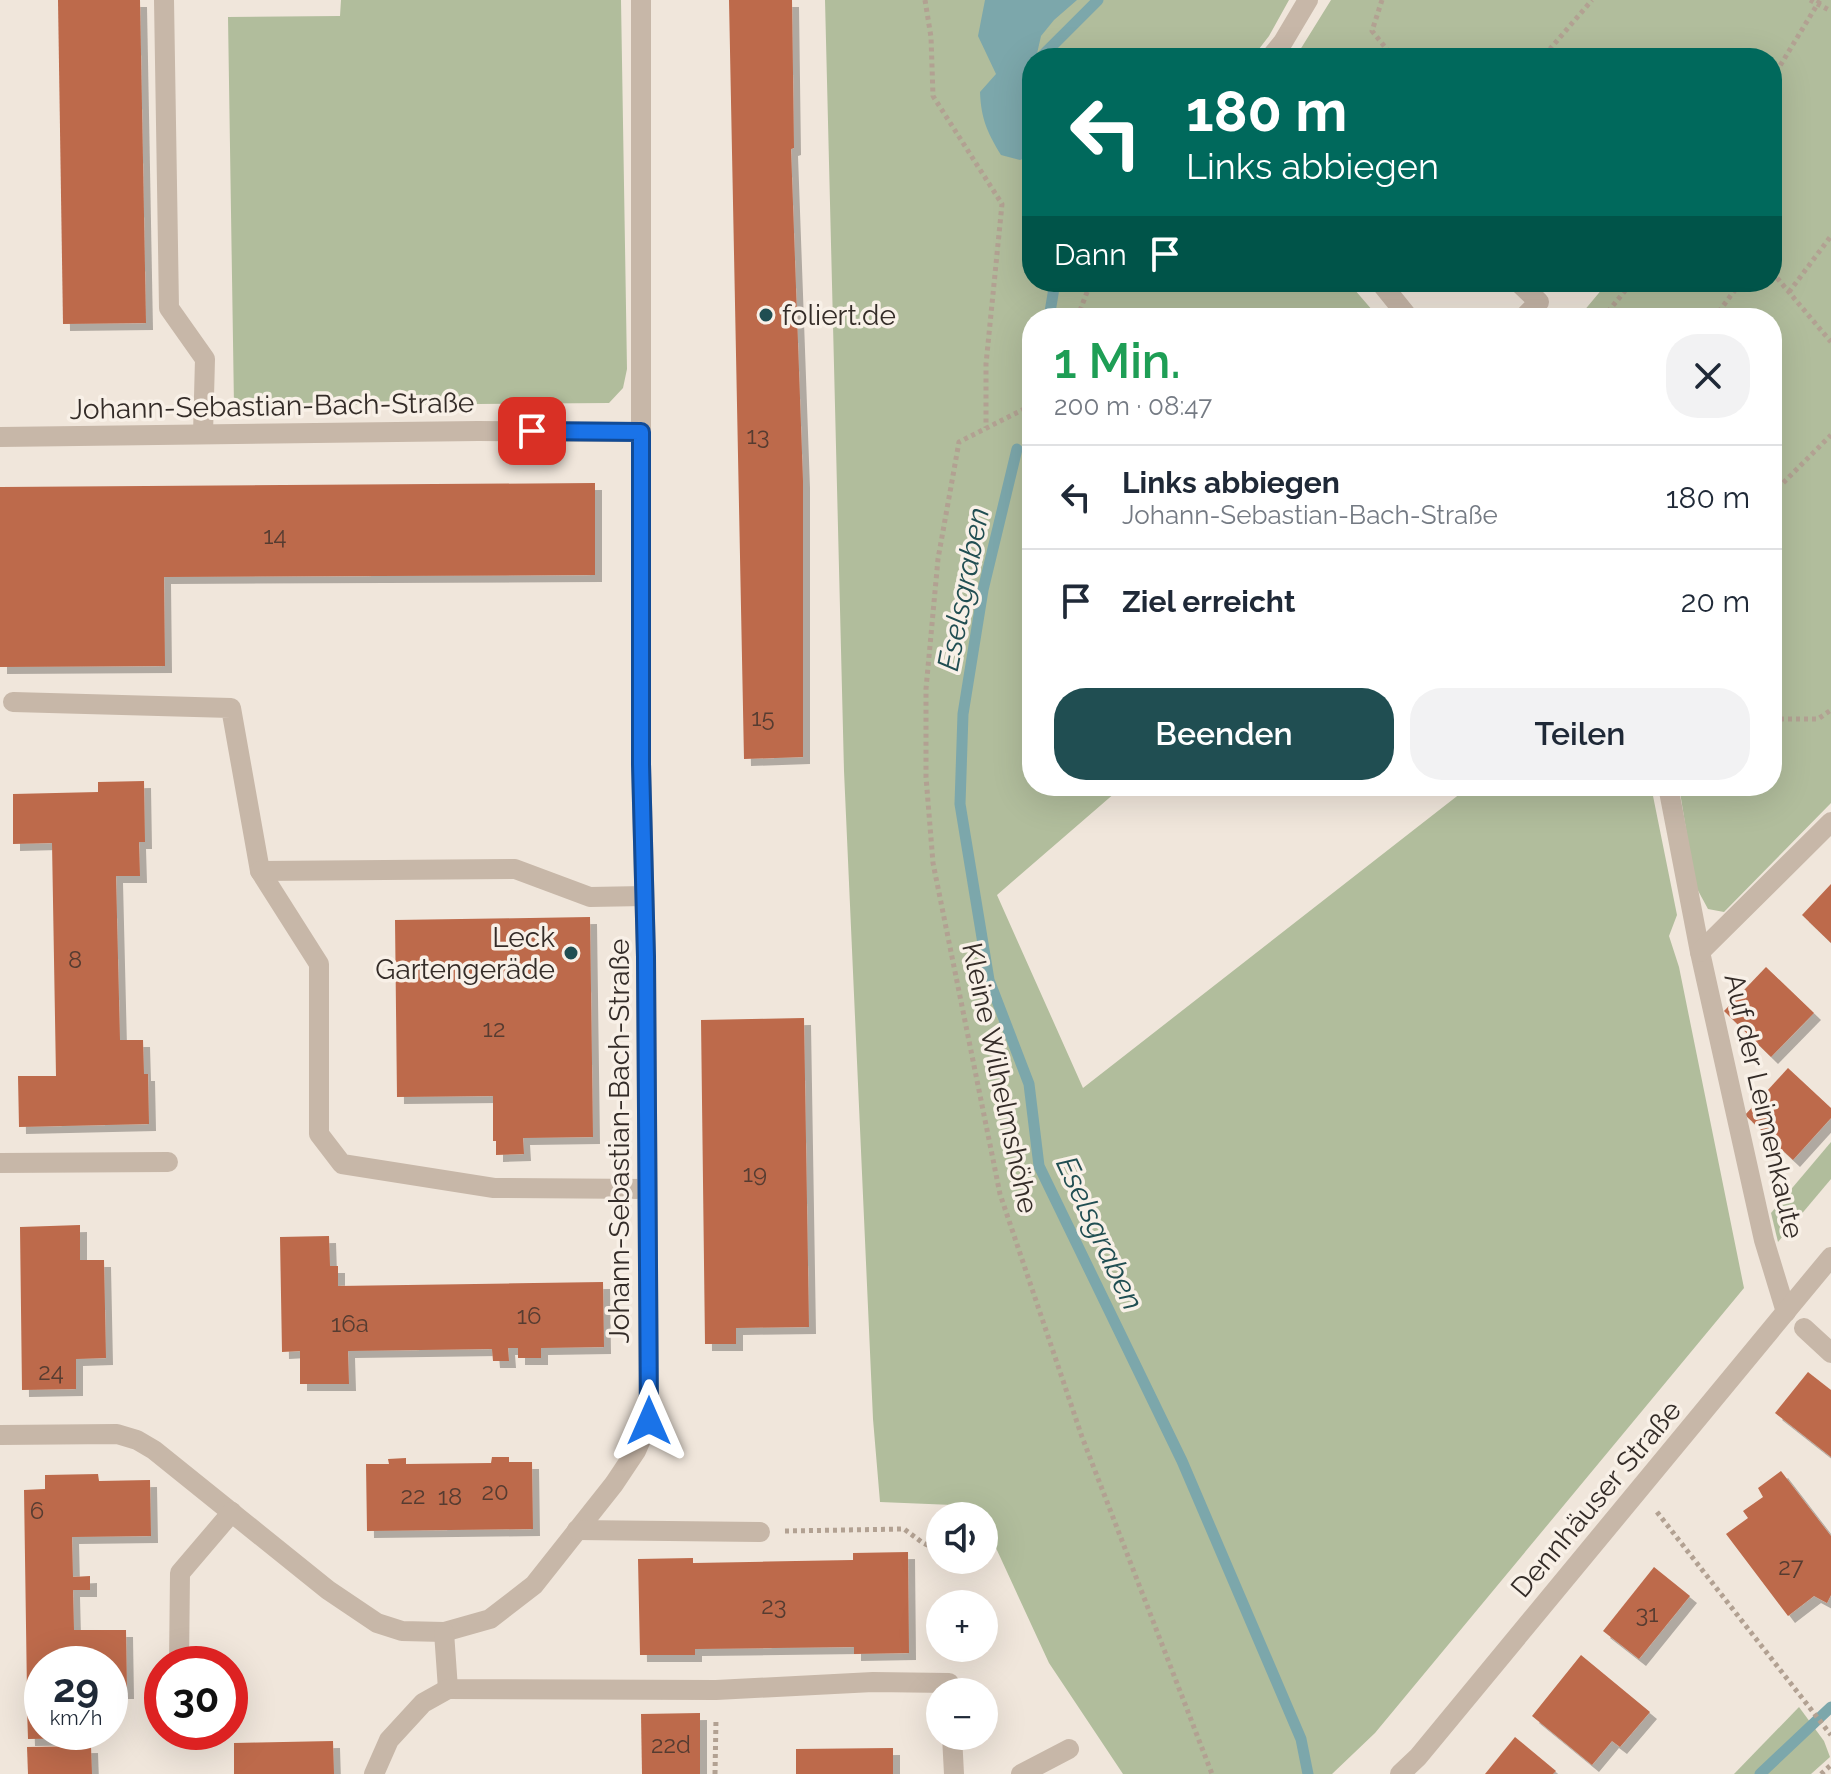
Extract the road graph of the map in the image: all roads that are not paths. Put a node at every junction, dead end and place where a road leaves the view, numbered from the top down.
1 (164, 0) edge
2 (641, 0) edge
3 (1308, 0) edge
4 (1278, 48) edge
5 (1388, 292) edge
6 (1528, 292) edge
7 (1401, 308) edge
8 (1533, 308) edge
9 (641, 432) junction
10 (203, 434) junction
11 (0, 437) edge
12 (13, 702) dead end
13 (1670, 796) edge
14 (1831, 822) edge
15 (260, 871) junction
16 (644, 896) junction
17 (1700, 952) junction
18 (168, 1162) dead end
19 (0, 1163) edge
20 (647, 1189) junction
21 (1831, 1257) edge
22 (1786, 1312) junction
23 (1804, 1328) dead end
24 (1831, 1353) edge
25 (0, 1435) edge
26 (232, 1512) junction
27 (577, 1530) junction
28 (760, 1532) road end
29 (444, 1632) junction
30 (179, 1646) edge
31 (926, 1683) edge
32 (448, 1689) junction
33 (1069, 1749) dead end
34 (953, 1750) edge
35 (374, 1774) edge
36 (954, 1774) edge
37 (1021, 1774) edge
38 (1400, 1774) edge

1 - 10 street
2 - 9 street, Johann-Sebastian-Bach-Straße
3 - 4 street
5 - 7 street
6 - 8 street
9 - 10 street, Johann-Sebastian-Bach-Straße
9 - 16 street, Johann-Sebastian-Bach-Straße
10 - 11 street, Johann-Sebastian-Bach-Straße
12 - 15 street
13 - 17 street
14 - 17 street, Auf der Leimenkaute
15 - 16 street
15 - 20 street
16 - 20 street, Johann-Sebastian-Bach-Straße
17 - 22 street, Auf der Leimenkaute
18 - 19 street
20 - 27 street, Johann-Sebastian-Bach-Straße
21 - 22 street, Dennhäuser Straße
22 - 38 street, Dennhäuser Straße
23 - 24 street
25 - 26 street, Johann-Sebastian-Bach-Straße
26 - 29 street, Johann-Sebastian-Bach-Straße
26 - 30 street
27 - 28 street
27 - 29 street, Johann-Sebastian-Bach-Straße
29 - 32 street
31 - 32 street
32 - 35 street
33 - 37 street
34 - 36 street

